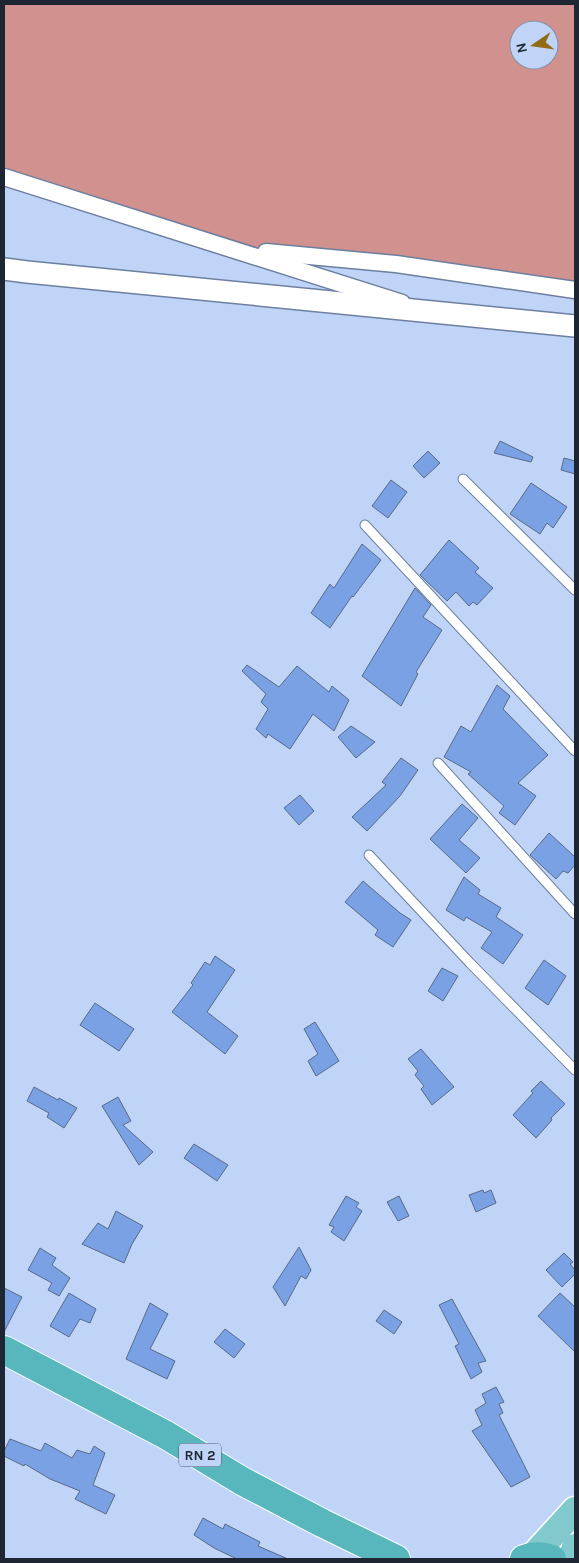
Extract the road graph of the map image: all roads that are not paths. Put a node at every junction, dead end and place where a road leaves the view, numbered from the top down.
1 (4, 177) edge
2 (236, 249) junction
3 (4, 269) edge
4 (575, 290) edge
5 (432, 312) junction
6 (575, 326) edge
7 (463, 479) dead end
8 (365, 525) dead end
9 (575, 590) edge
10 (575, 752) edge
11 (438, 763) dead end
12 (369, 855) dead end
13 (575, 914) edge
14 (575, 1070) edge
15 (4, 1350) edge
16 (575, 1510) edge
17 (575, 1547) edge
18 (536, 1558) edge
19 (396, 1559) edge
20 (571, 1559) edge

1 - 2 street
2 - 4 street
2 - 5 street
3 - 5 street
5 - 6 street
7 - 9 lane
8 - 10 lane
11 - 13 lane
12 - 14 lane
15 - 19 highway, RN 2
16 - 18 main road
17 - 20 main road

